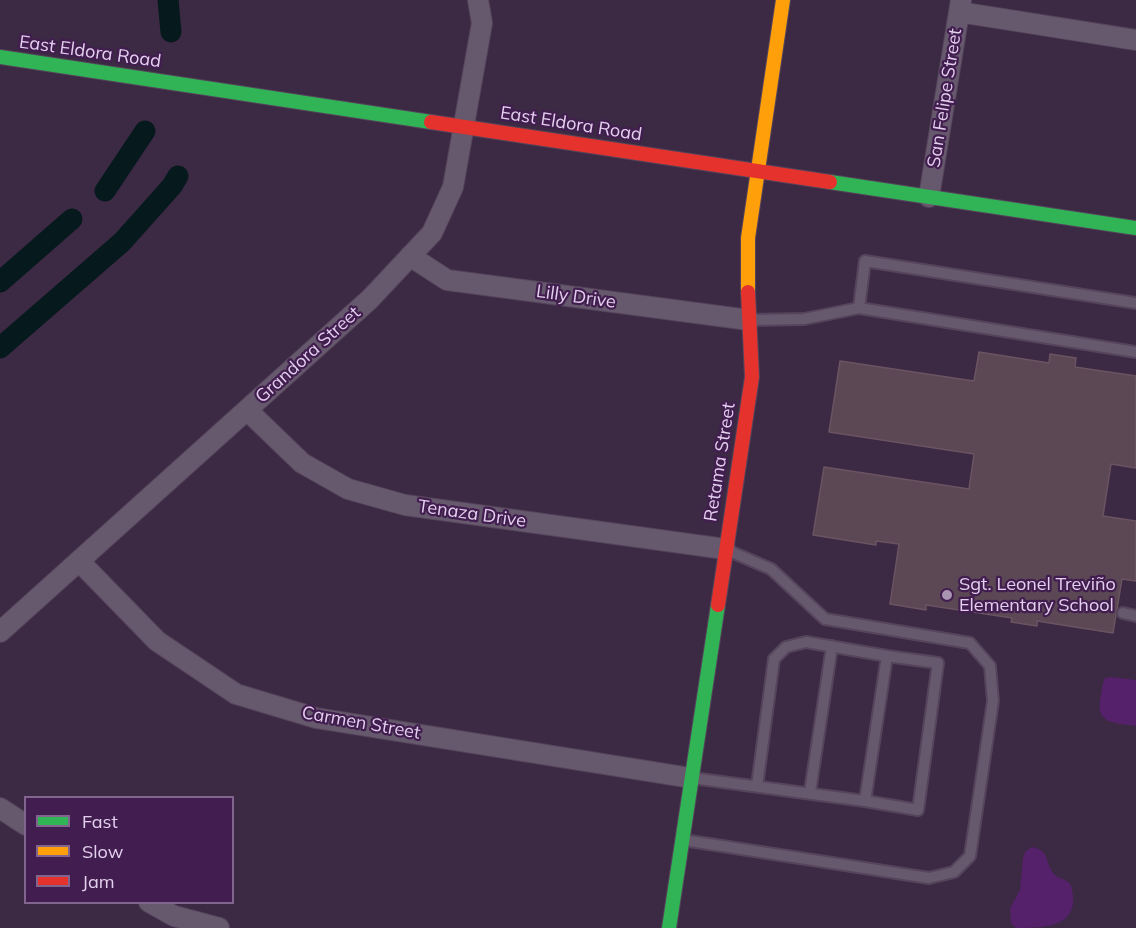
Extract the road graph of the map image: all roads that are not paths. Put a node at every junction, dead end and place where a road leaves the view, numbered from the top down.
1 (478, 0) edge
2 (783, 0) edge
3 (960, 6) edge
4 (1136, 40) edge
5 (0, 57) edge
6 (464, 126) junction
7 (757, 171) junction
8 (929, 197) junction
9 (1136, 228) edge
10 (410, 256) junction
11 (1136, 303) edge
12 (859, 308) junction
13 (749, 320) junction
14 (1136, 352) edge
15 (247, 410) junction
16 (725, 549) junction
17 (79, 561) junction
18 (1123, 613) dead end
19 (1136, 615) edge
20 (0, 632) edge
21 (832, 646) junction
22 (887, 656) junction
23 (691, 778) junction
24 (757, 786) junction
25 (810, 792) junction
26 (865, 801) junction
27 (0, 808) edge
28 (24, 824) edge
29 (682, 840) junction
30 (151, 904) edge
31 (219, 928) edge
32 (669, 928) edge

1 - 6 street, Grandora Street
2 - 7 street, Retama Street
3 - 4 street
3 - 8 street, San Felipe Street
5 - 6 street, East Eldora Road
6 - 7 street, East Eldora Road
6 - 10 street, Grandora Street
7 - 8 street, East Eldora Road
7 - 13 street, Retama Street
8 - 9 street, East Eldora Road
10 - 13 street, Lilly Drive
10 - 15 street, Grandora Street
11 - 12 lane
12 - 13 lane
12 - 14 lane
13 - 16 street, Retama Street
15 - 16 street, Tenaza Drive
15 - 17 street, Grandora Street
16 - 23 street, Retama Street
16 - 29 lane
17 - 20 street, Grandora Street
17 - 23 street, Carmen Street
18 - 19 lane
21 - 22 lane
21 - 24 lane
21 - 25 lane
22 - 26 lane
22 - 26 lane
23 - 24 lane
23 - 29 street, Retama Street
24 - 25 lane
25 - 26 lane
27 - 28 street
29 - 32 street, Retama Street
30 - 31 street

